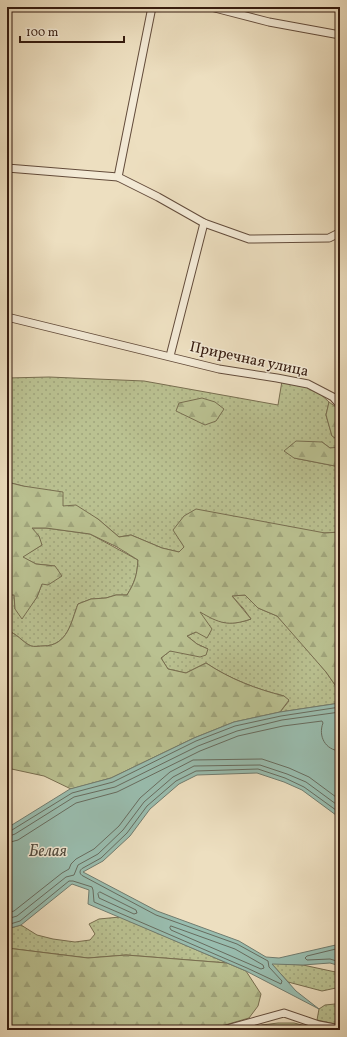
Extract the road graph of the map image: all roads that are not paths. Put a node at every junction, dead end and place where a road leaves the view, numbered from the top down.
1 (152, 7) edge
2 (210, 7) edge
3 (340, 35) edge
4 (7, 168) edge
5 (118, 177) junction
6 (204, 223) junction
7 (340, 231) edge
8 (7, 317) edge
9 (170, 356) junction
10 (340, 405) edge
11 (340, 1029) edge
12 (223, 1030) edge

1 - 5 street
2 - 3 street
4 - 5 street
5 - 6 street
6 - 7 street
6 - 9 street
8 - 9 street, Приречная улица
9 - 10 street, Приречная улица
11 - 12 street

